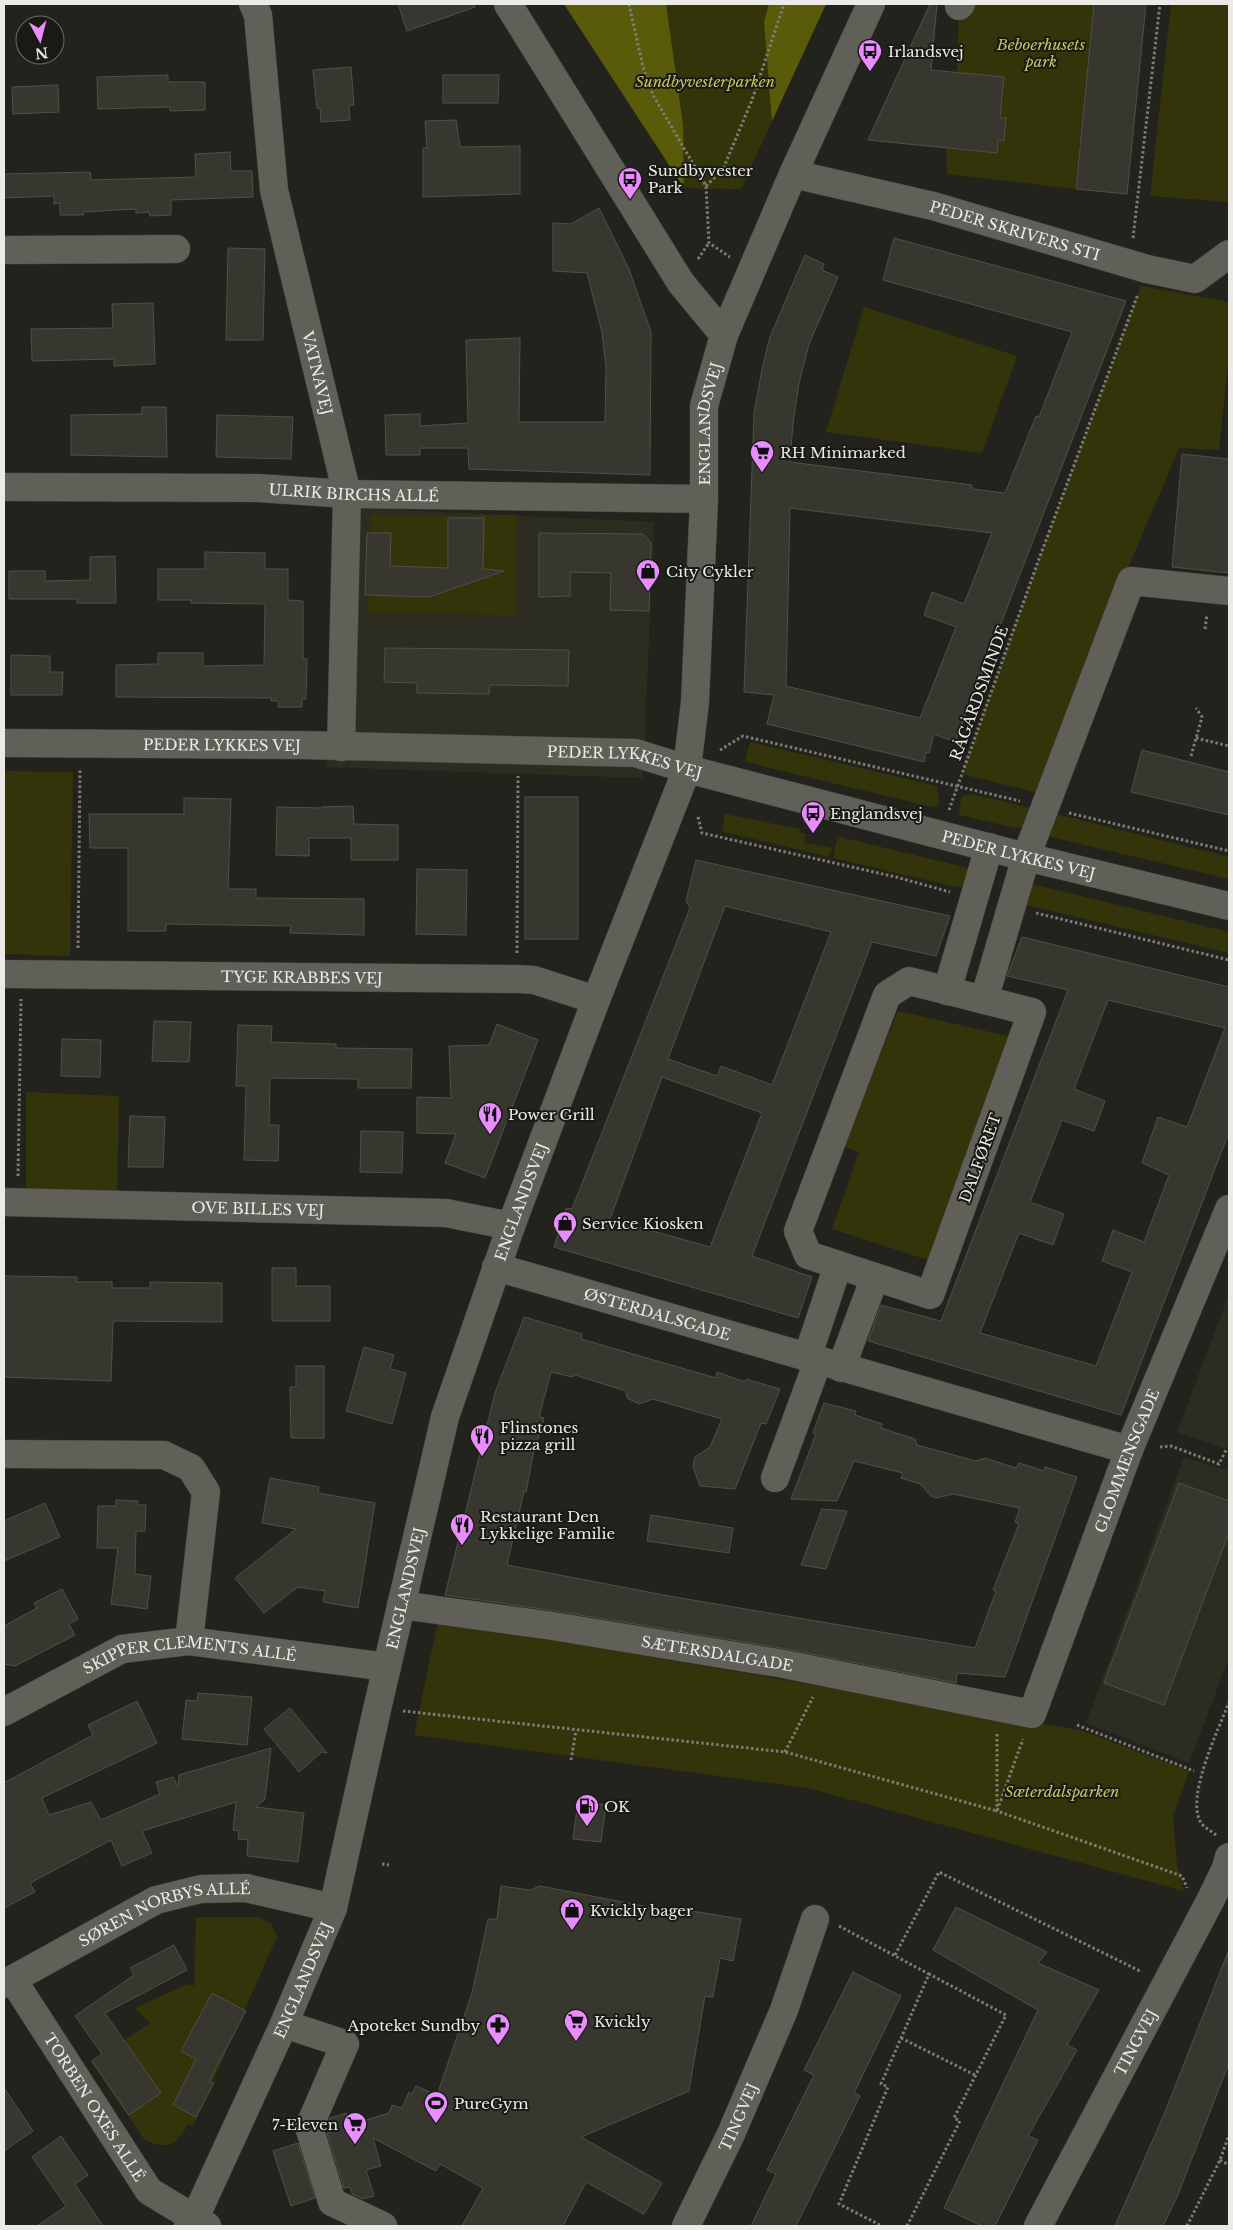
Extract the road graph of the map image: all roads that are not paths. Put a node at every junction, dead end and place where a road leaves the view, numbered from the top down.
1 (253, 4) edge
2 (508, 4) edge
3 (871, 4) edge
4 (793, 174) junction
5 (176, 249) dead end
6 (4, 250) edge
7 (1229, 254) edge
8 (724, 335) junction
9 (4, 487) edge
10 (347, 494) junction
11 (704, 499) junction
12 (1229, 591) edge
13 (4, 744) edge
14 (341, 747) junction
15 (687, 769) junction
16 (989, 847) junction
17 (1026, 858) junction
18 (1229, 906) edge
19 (13, 974) edge
20 (947, 991) junction
21 (596, 1000) junction
22 (984, 1000) junction
23 (11, 1202) edge
24 (1229, 1209) edge
25 (511, 1226) junction
26 (838, 1265) junction
27 (496, 1267) junction
28 (875, 1277) junction
29 (822, 1362) junction
30 (1129, 1450) junction
31 (4, 1454) edge
32 (775, 1478) dead end
33 (401, 1605) junction
34 (189, 1641) junction
35 (387, 1667) junction
36 (4, 1712) edge
37 (1032, 1714) joint
38 (1227, 1858) edge
39 (333, 1908) junction
40 (814, 1919) road end
41 (8, 1982) edge
42 (284, 2024) junction
43 (196, 2224) edge
44 (383, 2226) edge
45 (686, 2226) edge
46 (1038, 2226) edge

1 - 10 street, VATNAVEJ
2 - 8 street
3 - 4 street, ENGLANDSVEJ
4 - 7 street, PEDER SKRIVERS STI
4 - 8 street, ENGLANDSVEJ
5 - 6 street
8 - 11 street, ENGLANDSVEJ
9 - 10 street, ULRIK BIRCHS ALLÉ
10 - 11 street, ULRIK BIRCHS ALLÉ
10 - 14 street, VATNAVEJ
11 - 15 street, ENGLANDSVEJ
12 - 17 street
13 - 14 street, PEDER LYKKES VEJ
14 - 15 street, PEDER LYKKES VEJ
15 - 16 street, PEDER LYKKES VEJ
15 - 21 street, ENGLANDSVEJ
16 - 17 street, PEDER LYKKES VEJ
16 - 20 street
17 - 18 street, PEDER LYKKES VEJ
17 - 22 street
19 - 21 street, TYGE KRABBES VEJ
20 - 22 street, DALFØRET
20 - 26 street, DALFØRET
21 - 25 street, ENGLANDSVEJ
22 - 28 street, DALFØRET
23 - 25 street, OVE BILLES VEJ
24 - 30 street, GLOMMENSGADE
25 - 27 street, ENGLANDSVEJ
26 - 28 street, DALFØRET
26 - 29 street
27 - 29 street, ØSTERDALSGADE
27 - 33 street, ENGLANDSVEJ
28 - 29 street
29 - 30 street, ØSTERDALSGADE
29 - 32 street
30 - 37 street, GLOMMENSGADE
31 - 34 street
33 - 35 street, ENGLANDSVEJ
33 - 37 street, SÆTERSDALGADE
34 - 35 street, SKIPPER CLEMENTS ALLÉ
34 - 36 street, SKIPPER CLEMENTS ALLÉ
35 - 39 street, ENGLANDSVEJ
38 - 46 street, TINGVEJ
39 - 41 street, SØREN NORBYS ALLÉ
39 - 42 street, ENGLANDSVEJ
40 - 45 street, TINGVEJ
41 - 43 street, TORBEN OXES ALLÉ
42 - 43 street, ENGLANDSVEJ
42 - 44 street

